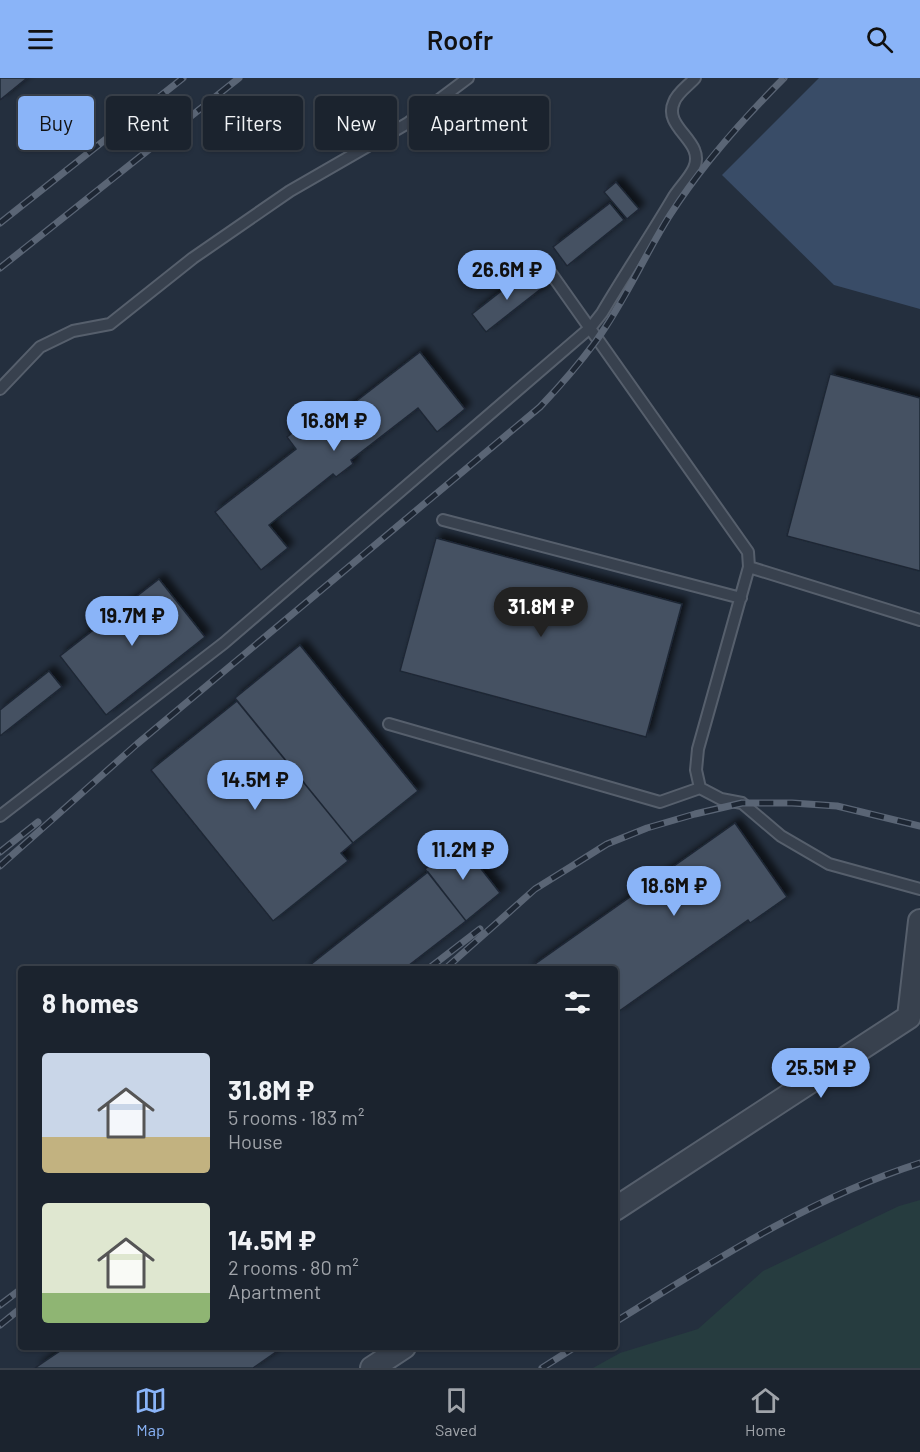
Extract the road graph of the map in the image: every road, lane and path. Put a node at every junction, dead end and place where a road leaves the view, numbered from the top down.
1 (468, 78) edge
2 (695, 78) edge
3 (548, 269) dead end
4 (591, 327) junction
5 (0, 388) edge
6 (443, 520) dead end
7 (749, 567) junction
8 (741, 598) junction
9 (920, 620) edge
10 (389, 724) dead end
11 (700, 788) junction
12 (0, 816) edge
13 (920, 889) edge
14 (920, 921) edge
15 (618, 1207) edge
16 (399, 1350) edge
17 (372, 1368) edge

1 - 5 lane
2 - 4 lane
3 - 4 lane
4 - 7 lane
4 - 12 lane
6 - 8 lane
7 - 8 lane
7 - 9 lane
8 - 11 lane
10 - 11 lane
11 - 13 lane
14 - 15 street
16 - 17 street

